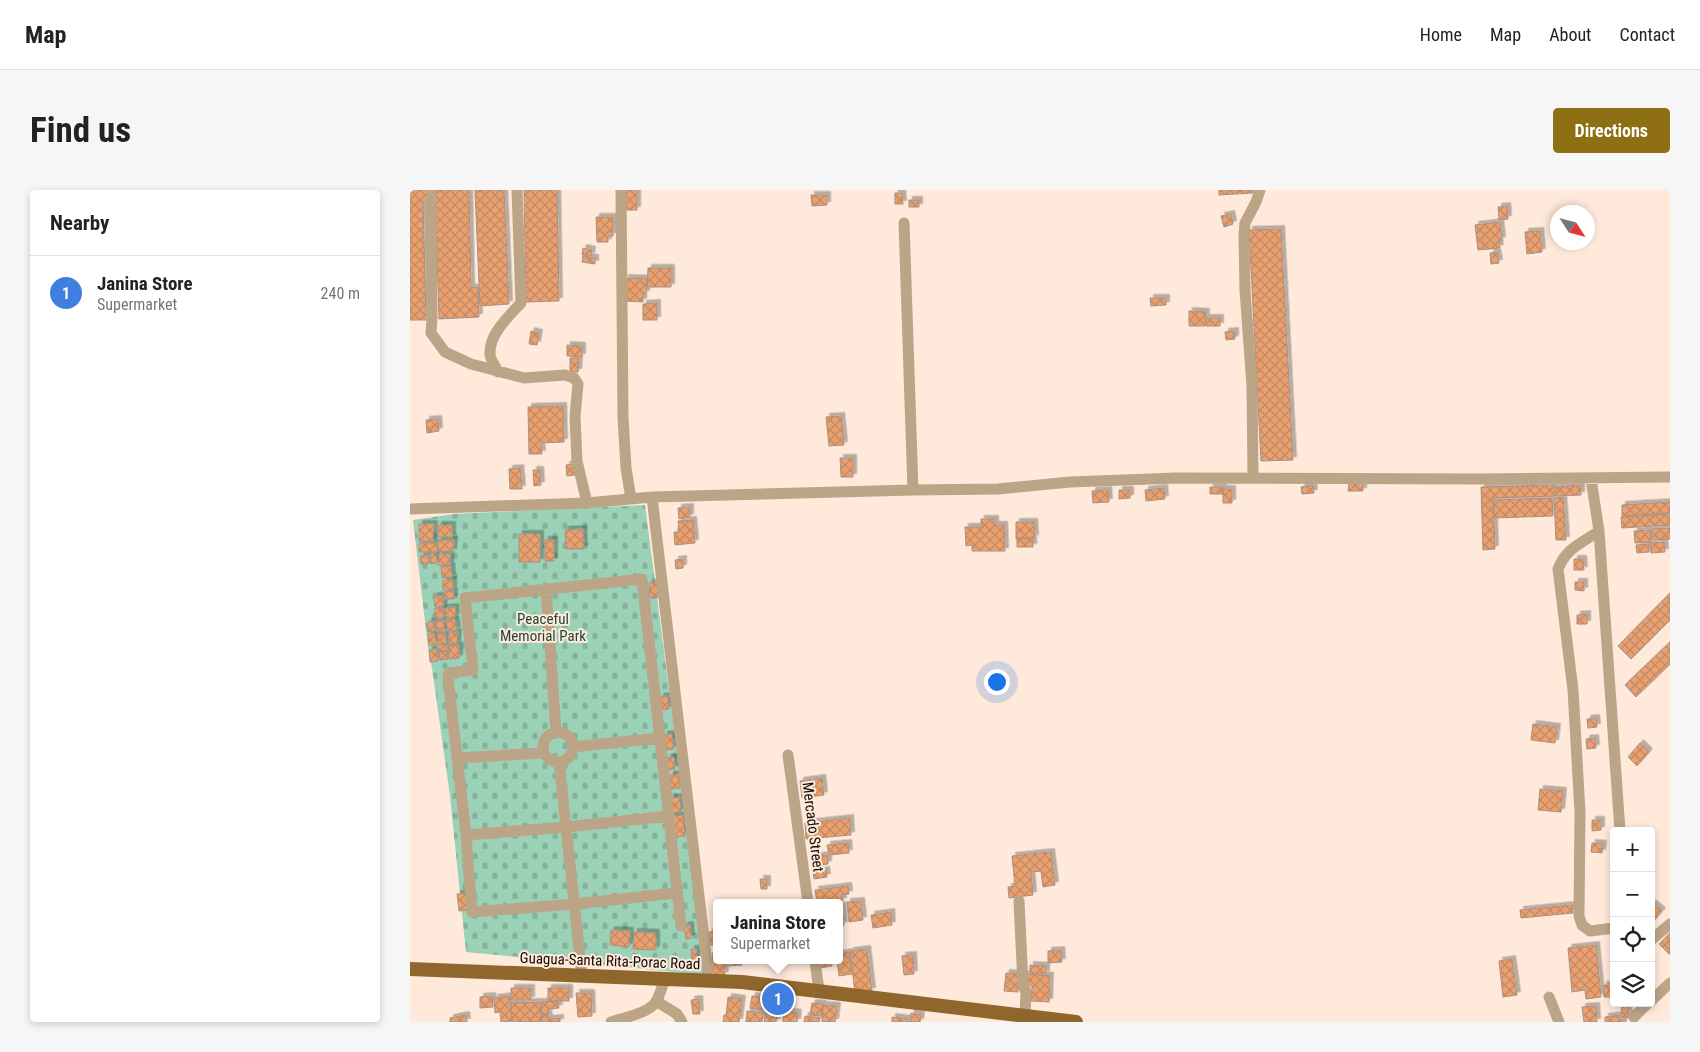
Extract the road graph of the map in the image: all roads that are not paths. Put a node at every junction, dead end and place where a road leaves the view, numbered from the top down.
1 (431, 190) edge
2 (517, 190) edge
3 (621, 190) edge
4 (1260, 190) edge
5 (904, 222) dead end
6 (498, 372) junction
7 (1253, 477) junction
8 (1670, 477) edge
9 (1591, 479) junction
10 (913, 490) junction
11 (652, 497) junction
12 (630, 499) junction
13 (587, 503) junction
14 (410, 510) edge
15 (1599, 531) junction
16 (546, 589) junction
17 (556, 732) junction
18 (660, 738) junction
19 (572, 747) junction
20 (544, 753) junction
21 (788, 755) dead end
22 (458, 758) junction
23 (559, 762) junction
24 (669, 816) junction
25 (566, 827) junction
26 (1620, 827) edge
27 (466, 835) junction
28 (676, 892) junction
29 (807, 899) edge
30 (1019, 901) dead end
31 (574, 904) junction
32 (1670, 924) edge
33 (681, 926) dead end
34 (1610, 928) edge
35 (1655, 937) edge
36 (816, 964) edge
37 (410, 969) edge
38 (582, 976) junction
39 (665, 979) junction
40 (709, 981) junction
41 (1670, 982) edge
42 (819, 991) junction
43 (1549, 997) dead end
44 (1655, 997) edge
45 (656, 1001) junction
46 (1633, 1007) edge
47 (1645, 1007) edge
48 (1025, 1016) junction
49 (1634, 1020) edge
50 (611, 1022) edge
51 (682, 1022) edge
52 (1076, 1022) edge
53 (1559, 1022) edge

1 - 6 street
2 - 6 street
3 - 12 street
4 - 7 street
5 - 10 street
6 - 13 street
7 - 9 street
7 - 10 street
8 - 9 street
9 - 15 street
10 - 11 street
11 - 12 street
11 - 40 street
12 - 13 street
13 - 14 street
15 - 26 street
15 - 34 street
16 - 17 street
16 - 18 street
16 - 22 street
17 - 19 street
17 - 20 street
18 - 19 street
18 - 24 street
19 - 23 street
20 - 22 street
20 - 23 street
21 - 29 street, Mercado Street
22 - 27 street
23 - 25 street
24 - 25 street
24 - 28 street
25 - 27 street
25 - 31 street
27 - 31 street
28 - 31 street
28 - 33 street
30 - 48 street
31 - 38 street
32 - 35 street
36 - 42 street
37 - 38 main road, Guagua-Santa Rita-Porac Road
38 - 39 main road, Guagua-Santa Rita-Porac Road
39 - 40 main road, Guagua-Santa Rita-Porac Road
39 - 45 street
40 - 42 main road, Guagua-Santa Rita-Porac Road
41 - 44 street
42 - 48 main road, Guagua-Santa Rita-Porac Road
43 - 53 street
45 - 50 street
45 - 51 street
46 - 49 street
47 - 49 street
48 - 52 main road, Guagua-Santa Rita-Porac Road

